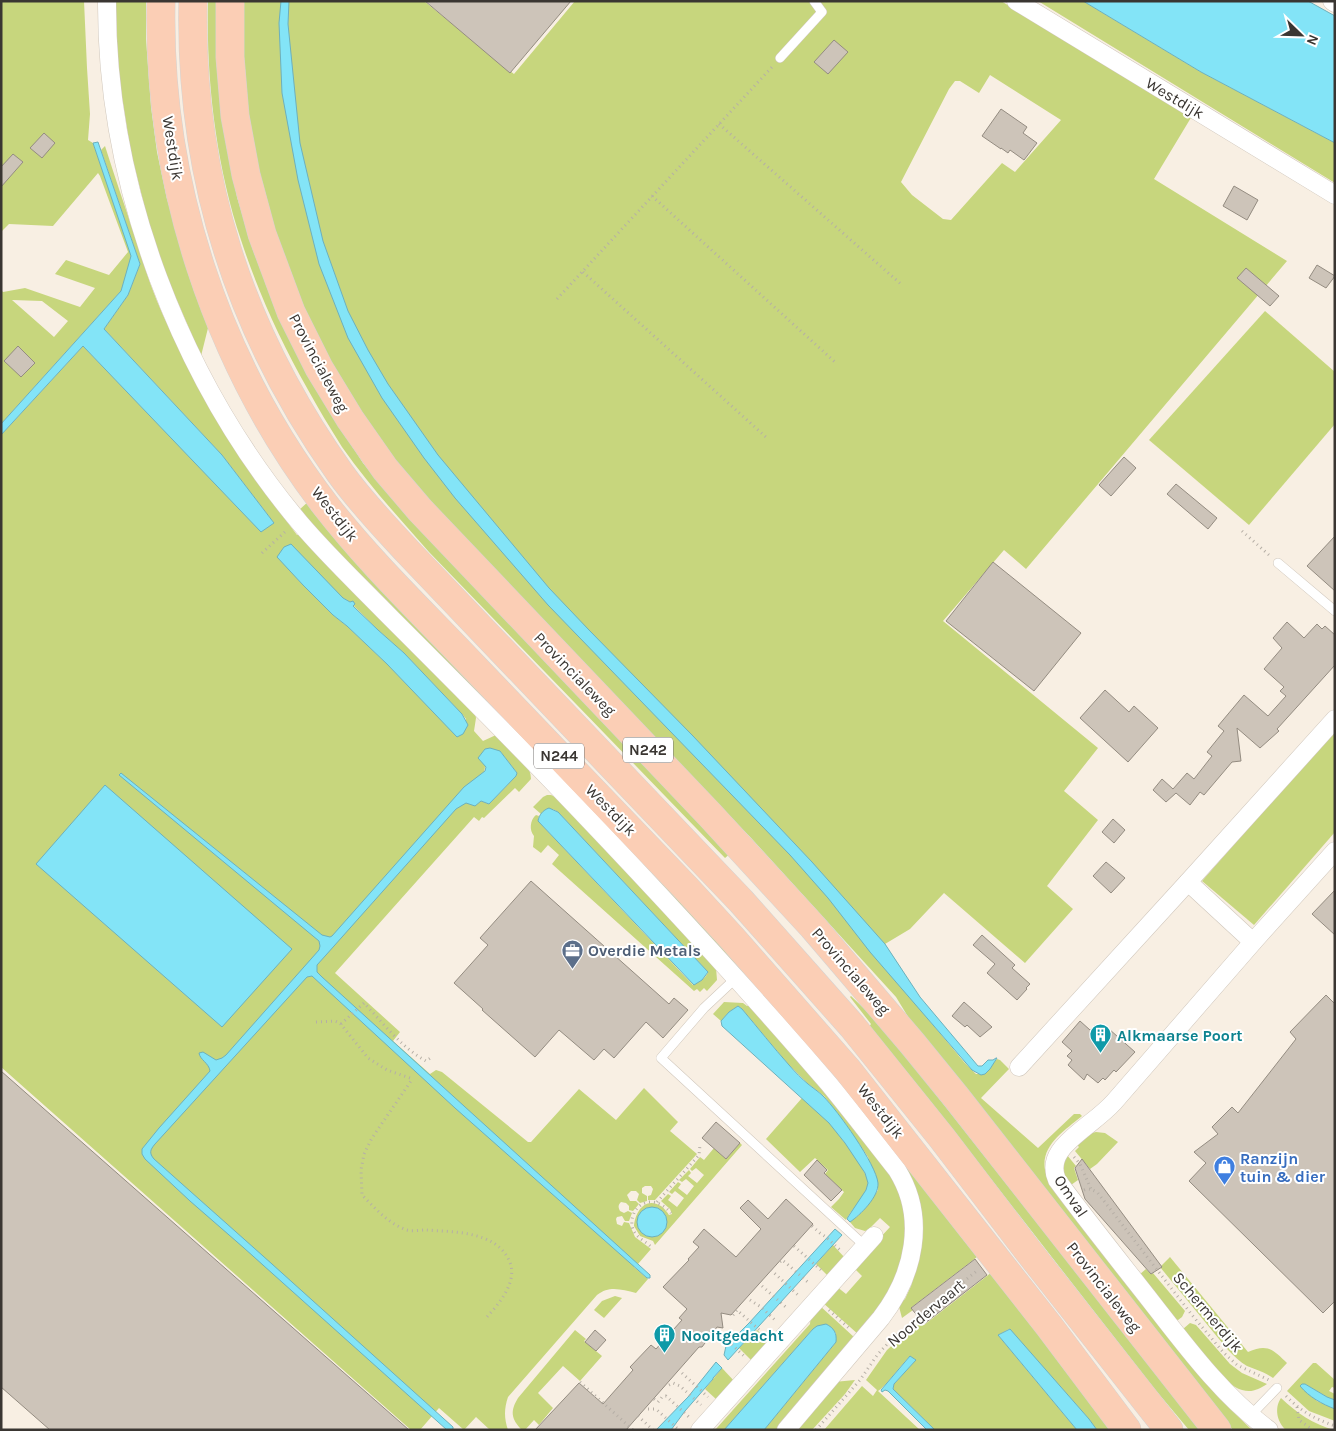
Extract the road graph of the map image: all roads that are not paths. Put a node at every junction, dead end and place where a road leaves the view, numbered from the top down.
1 (106, 1) edge
2 (161, 1) edge
3 (193, 1) edge
4 (230, 1) edge
5 (814, 1) edge
6 (1016, 1) edge
7 (780, 58) road end
8 (1335, 195) edge
9 (1278, 563) road end
10 (1335, 611) edge
11 (1335, 719) edge
12 (1335, 852) edge
13 (1188, 882) junction
14 (1253, 942) junction
15 (736, 978) junction
16 (1019, 1067) dead end
17 (870, 1241) joint
18 (862, 1340) joint
19 (1277, 1388) road end
20 (1250, 1416) junction
21 (700, 1430) edge
22 (786, 1430) edge
23 (1127, 1430) edge
24 (1170, 1430) edge
25 (1217, 1430) edge
26 (1269, 1430) edge

1 - 15 street, Westdijk
2 - 23 main road, Westdijk / N244
3 - 24 main road, N242
4 - 25 main road, Provincialeweg / N242
5 - 7 lane
6 - 8 street, Westdijk
9 - 10 lane
11 - 13 street
12 - 14 street, Omval
13 - 14 street
13 - 16 street
14 - 20 street, Omval
15 - 17 lane
15 - 18 street, Westdijk
17 - 21 street
18 - 22 street, Noordervaart
19 - 20 lane
20 - 26 street, Omval

